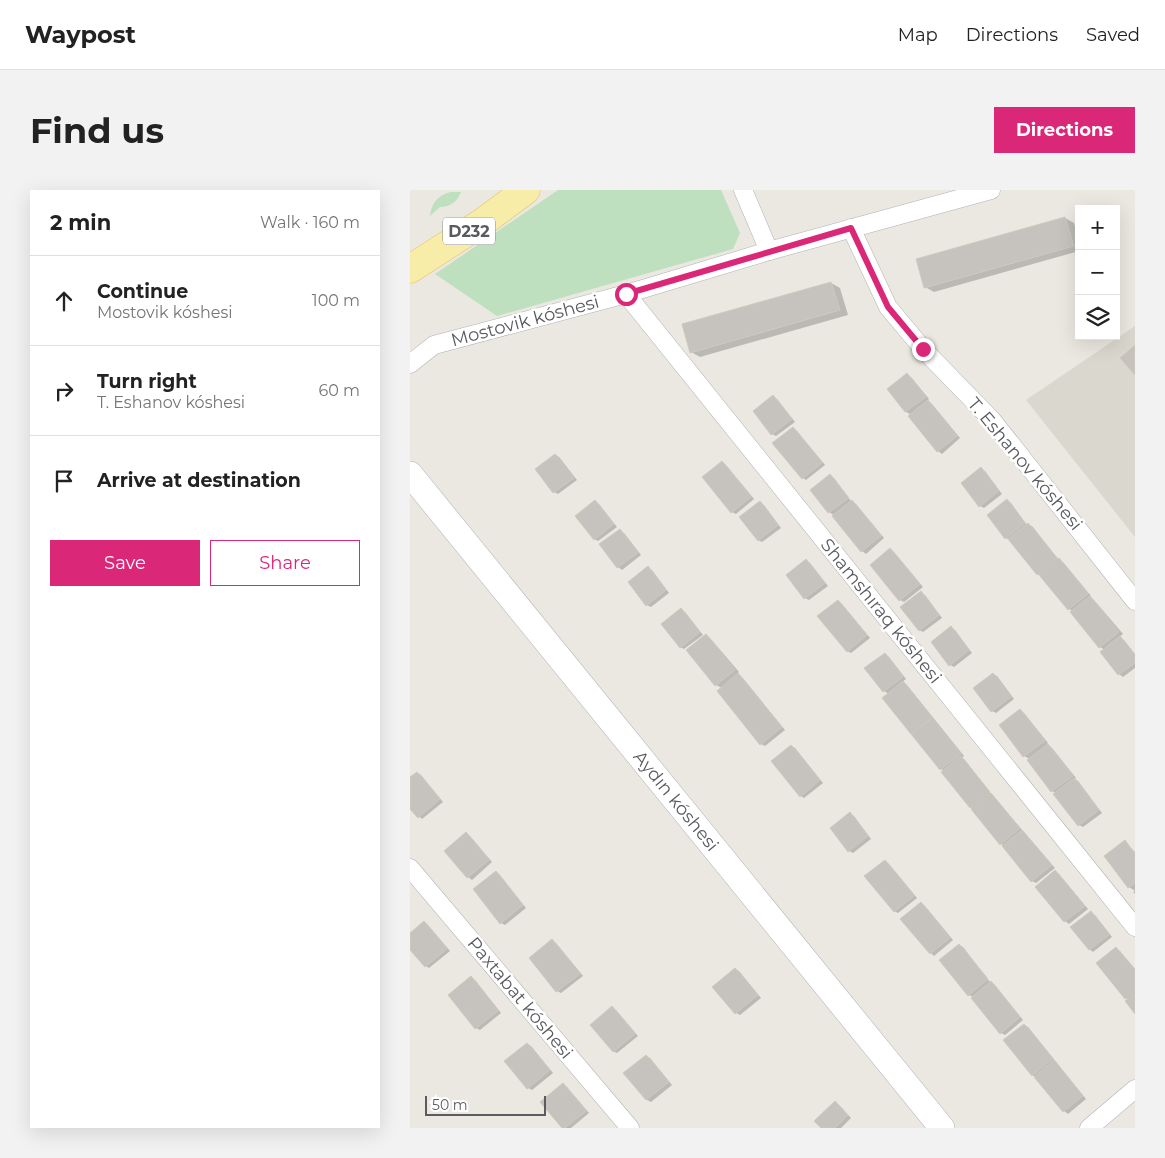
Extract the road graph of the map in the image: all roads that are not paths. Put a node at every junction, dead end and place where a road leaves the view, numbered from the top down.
1 (526, 190) edge
2 (743, 190) edge
3 (991, 190) edge
4 (851, 228) junction
5 (769, 251) junction
6 (410, 269) edge
7 (626, 294) junction
8 (410, 364) edge
9 (410, 474) edge
10 (1135, 601) edge
11 (410, 868) edge
12 (1135, 927) edge
13 (1135, 1089) edge
14 (630, 1128) edge
15 (942, 1128) edge
16 (1089, 1128) edge

1 - 6 main road, D232
2 - 5 street
3 - 4 street, Mostovik kóshesi
4 - 5 street, Mostovik kóshesi
4 - 10 street, T. Eshanov kóshesi
5 - 7 street, Mostovik kóshesi
7 - 8 street, Mostovik kóshesi
7 - 12 street, Shamshıraq kóshesi
9 - 15 street, Aydın kóshesi
11 - 14 street, Paxtabat kóshesi
13 - 16 street

